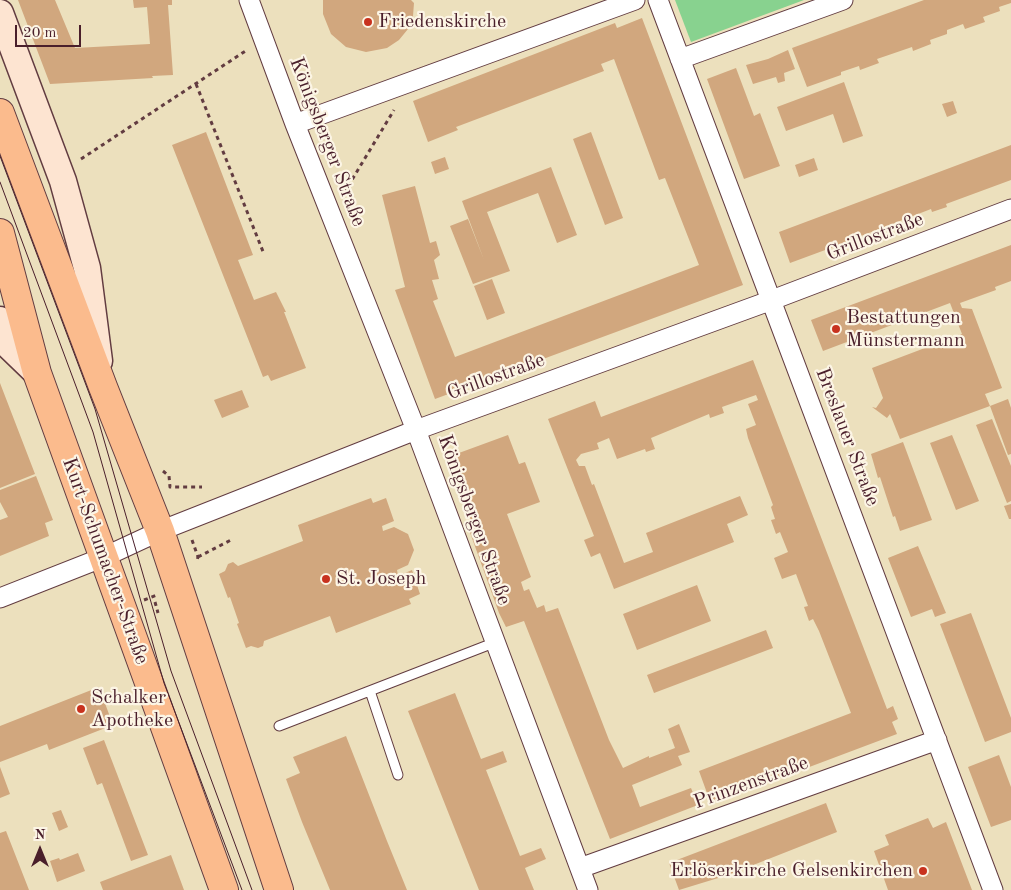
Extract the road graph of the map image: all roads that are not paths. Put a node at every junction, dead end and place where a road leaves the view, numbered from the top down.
1 (249, 0) edge
2 (635, 0) edge
3 (658, 0) edge
4 (843, 0) edge
5 (0, 13) edge
6 (680, 59) junction
7 (0, 112) edge
8 (295, 124) junction
9 (1011, 209) edge
10 (0, 233) edge
11 (772, 300) junction
12 (0, 320) edge
13 (37, 373) junction
14 (103, 387) junction
15 (416, 430) junction
16 (160, 532) junction
17 (104, 557) junction
18 (0, 598) edge
19 (496, 642) junction
20 (370, 691) junction
21 (279, 726) dead end
22 (937, 740) junction
23 (398, 775) dead end
24 (580, 868) junction
25 (224, 890) edge
26 (279, 890) edge
27 (588, 890) edge
28 (993, 890) edge

1 - 8 street, Königsberger Straße
2 - 8 street
3 - 6 street, Breslauer Straße
4 - 6 street
5 - 14 street
6 - 11 street, Breslauer Straße
7 - 14 main road
8 - 15 street, Königsberger Straße
9 - 11 street, Grillostraße
10 - 13 main road, Kurt-Schumacher-Straße
11 - 15 street, Grillostraße
11 - 22 street, Breslauer Straße
12 - 13 street, Kurt-Schumacher-Straße
13 - 17 main road, Kurt-Schumacher-Straße
14 - 16 main road
15 - 16 street, Grillostraße
15 - 19 street, Königsberger Straße
16 - 17 street, Grillostraße
16 - 26 main road
17 - 18 street, Grillostraße
17 - 25 main road, Kurt-Schumacher-Straße
19 - 20 lane
19 - 24 street, Königsberger Straße
20 - 21 lane
20 - 23 lane
22 - 24 street, Prinzenstraße
22 - 28 street, Breslauer Straße
24 - 27 street, Königsberger Straße

